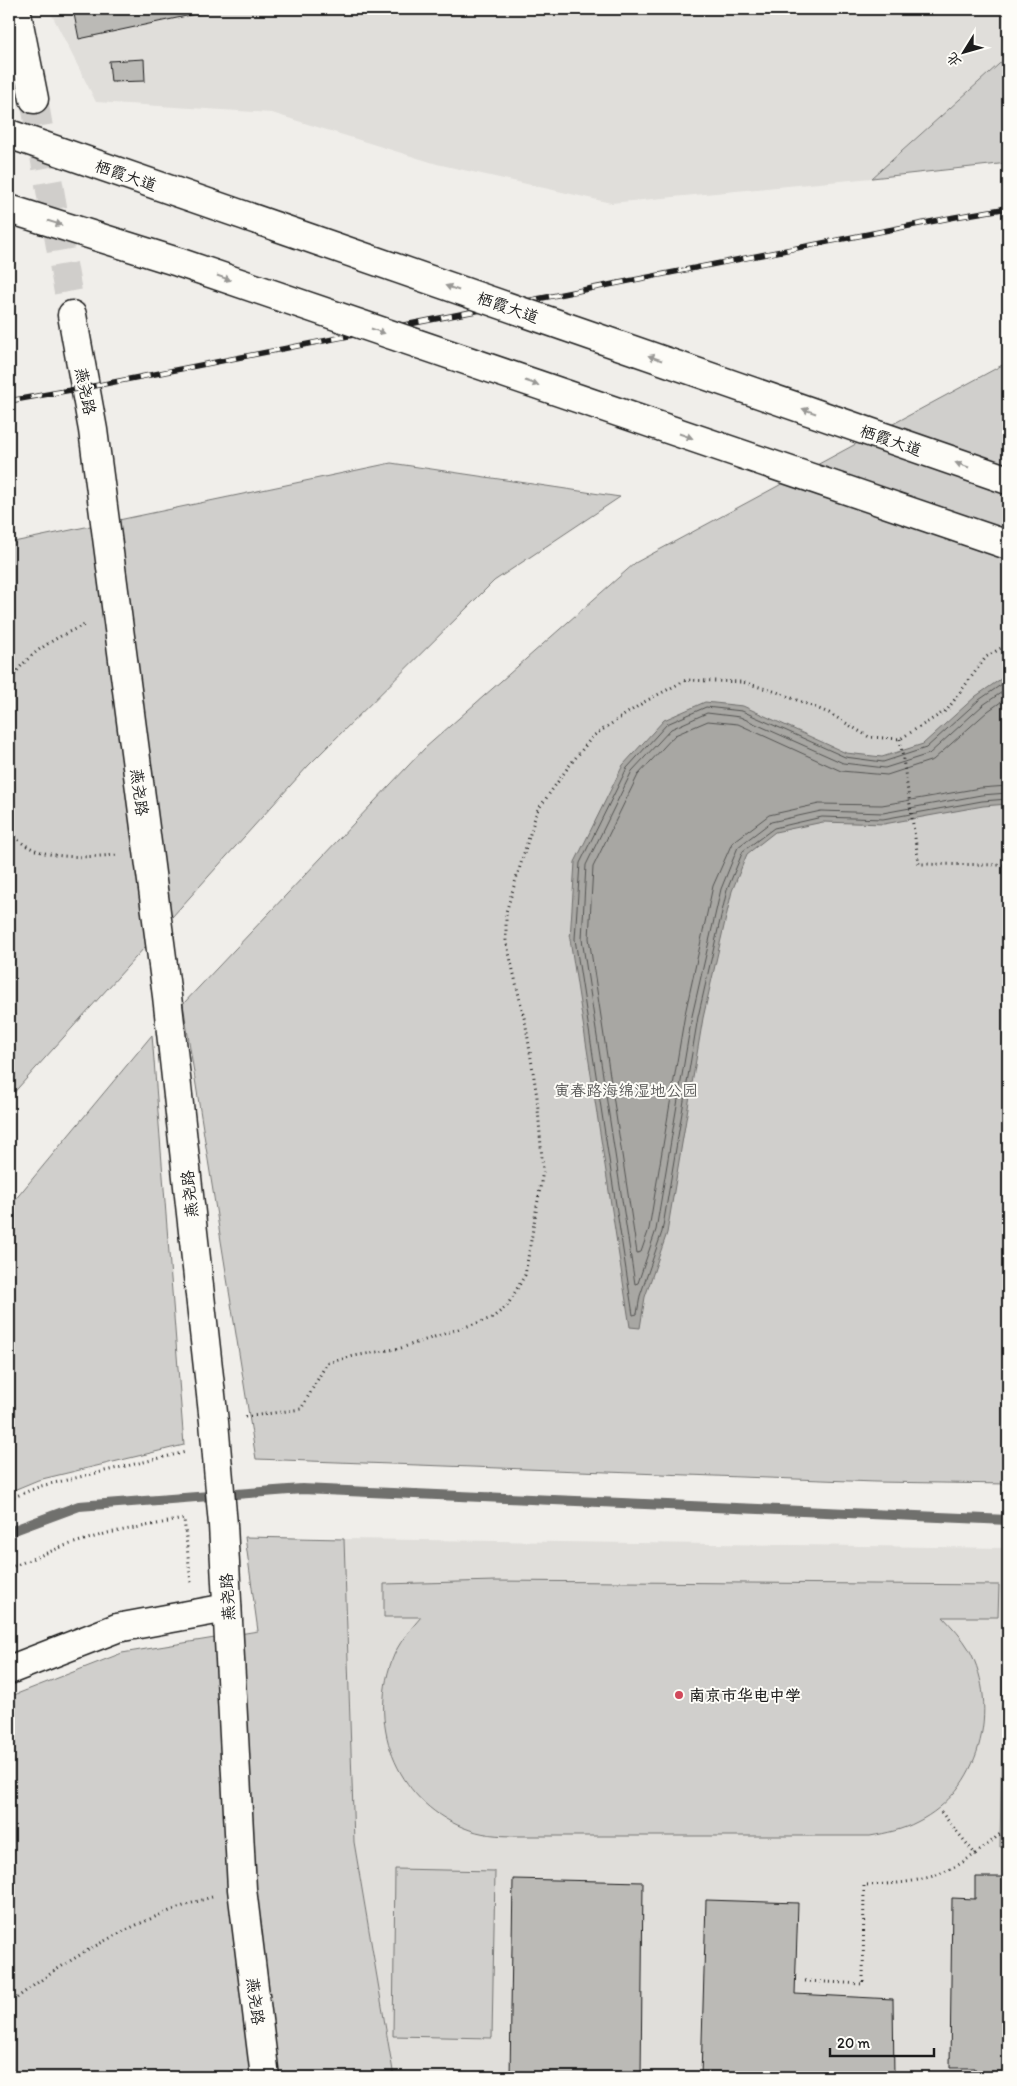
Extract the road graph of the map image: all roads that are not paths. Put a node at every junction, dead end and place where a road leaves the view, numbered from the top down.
1 (16, 9) edge
2 (34, 99) tunnel mouth
3 (9, 134) edge
4 (9, 209) edge
5 (72, 315) tunnel mouth
6 (1008, 480) edge
7 (1008, 546) edge
8 (227, 1608) junction
9 (9, 1670) edge
10 (265, 2077) edge

1 - 2 main road
6 -> 3 main road, 栖霞大道, bridge
4 -> 7 main road, bridge
5 - 8 main road, 燕尧路
8 - 9 main road
8 - 10 main road, 燕尧路

